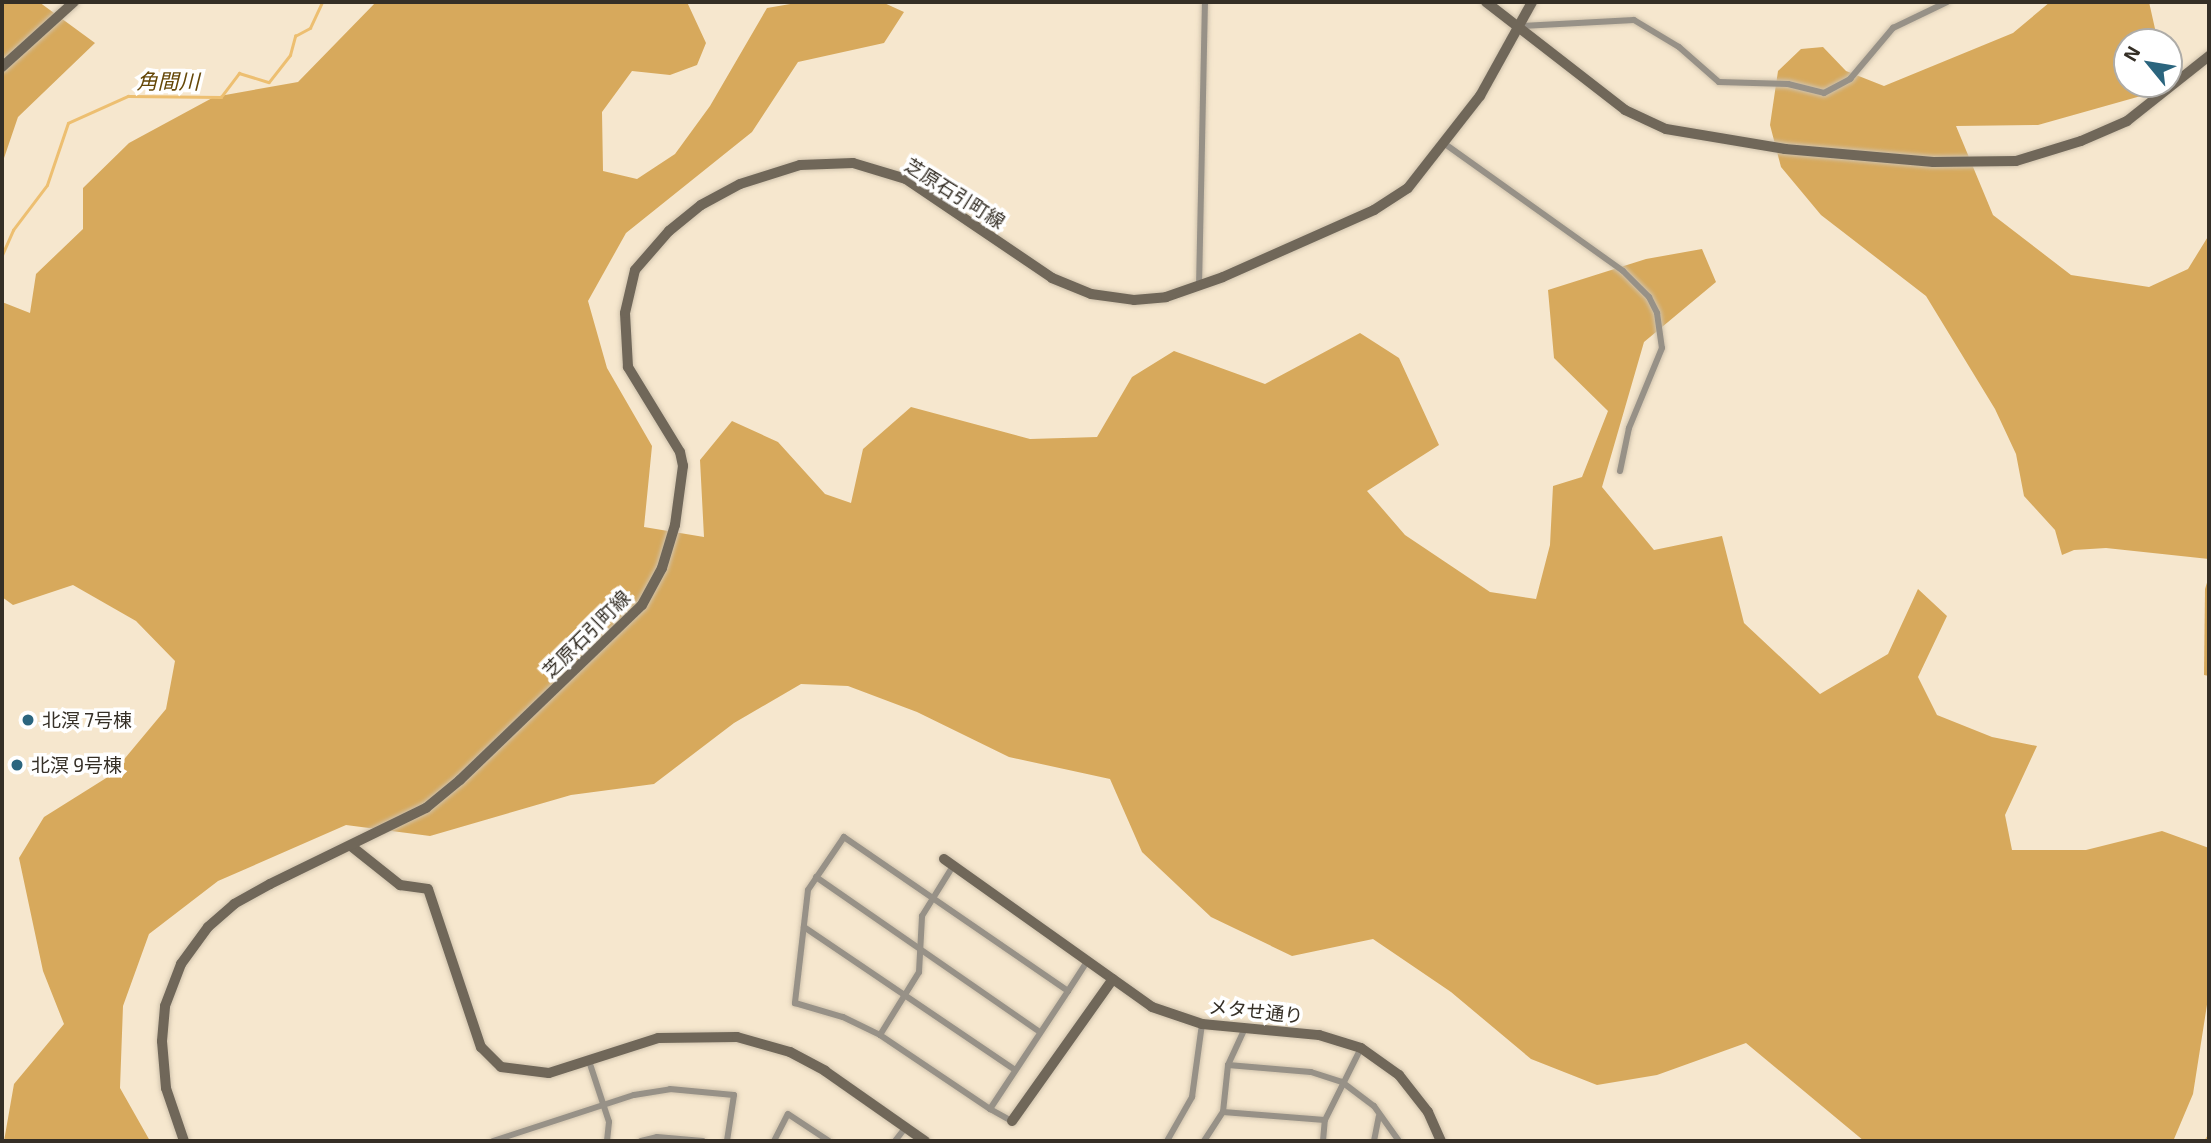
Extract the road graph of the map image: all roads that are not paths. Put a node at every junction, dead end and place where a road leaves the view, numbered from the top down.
1 (74, 2) edge
2 (1205, 2) edge
3 (1486, 2) edge
4 (1532, 2) edge
5 (1947, 2) edge
6 (1522, 26) junction
7 (2209, 56) edge
8 (2, 67) edge
9 (1445, 144) junction
10 (1199, 287) junction
11 (1620, 471) dead end
12 (351, 846) junction
13 (948, 863) joint
14 (816, 877) junction
15 (930, 899) junction
16 (804, 927) junction
17 (920, 949) junction
18 (1088, 960) junction
19 (1113, 979) junction
20 (1068, 991) junction
21 (905, 995) junction
22 (1202, 1024) junction
23 (1245, 1028) junction
24 (1040, 1032) junction
25 (880, 1035) junction
26 (1361, 1048) junction
27 (589, 1061) junction
28 (1228, 1066) junction
29 (1015, 1070) junction
30 (1342, 1082) junction
31 (604, 1106) junction
32 (990, 1109) junction
33 (1223, 1112) junction
34 (1379, 1116) junction
35 (1325, 1120) junction
36 (1012, 1121) joint
37 (905, 1128) junction
38 (184, 1141) edge
39 (492, 1141) edge
40 (607, 1141) edge
41 (641, 1141) edge
42 (703, 1141) edge
43 (726, 1141) edge
44 (774, 1141) edge
45 (829, 1141) edge
46 (895, 1141) edge
47 (925, 1141) edge
48 (1167, 1141) edge
49 (1204, 1141) edge
50 (1323, 1141) edge
51 (1374, 1141) edge
52 (1399, 1141) edge
53 (1441, 1141) edge

1 - 8 street
2 - 10 street
3 - 6 street
4 - 6 street, 芝原石引町線
5 - 6 street
6 - 7 street
6 - 9 street, 芝原石引町線
9 - 10 street, 芝原石引町線
9 - 11 street
10 - 12 street, 芝原石引町線
12 - 27 street
12 - 38 street, 芝原石引町線
13 - 15 street
13 - 18 street, メタせ通り
14 - 15 street
14 - 16 street
14 - 17 street
15 - 17 street
15 - 20 street
16 - 21 street
16 - 25 street
17 - 21 street
17 - 24 street
18 - 19 street, メタせ通り
18 - 20 street
19 - 22 street, メタせ通り
19 - 36 street
20 - 24 street
21 - 25 street
21 - 29 street
22 - 23 street, メタせ通り
22 - 48 street
23 - 26 street, メタせ通り
23 - 28 street
24 - 29 street
25 - 32 street
26 - 30 street
26 - 53 street, メタせ通り
27 - 31 street
27 - 37 street
28 - 30 street
28 - 33 street
29 - 32 street
30 - 34 street
30 - 35 street
31 - 39 street
31 - 40 street
31 - 43 street
32 - 36 street
33 - 35 street
33 - 49 street
34 - 51 street
34 - 52 street
35 - 50 street
37 - 46 street
37 - 47 street
41 - 42 street
44 - 45 street

